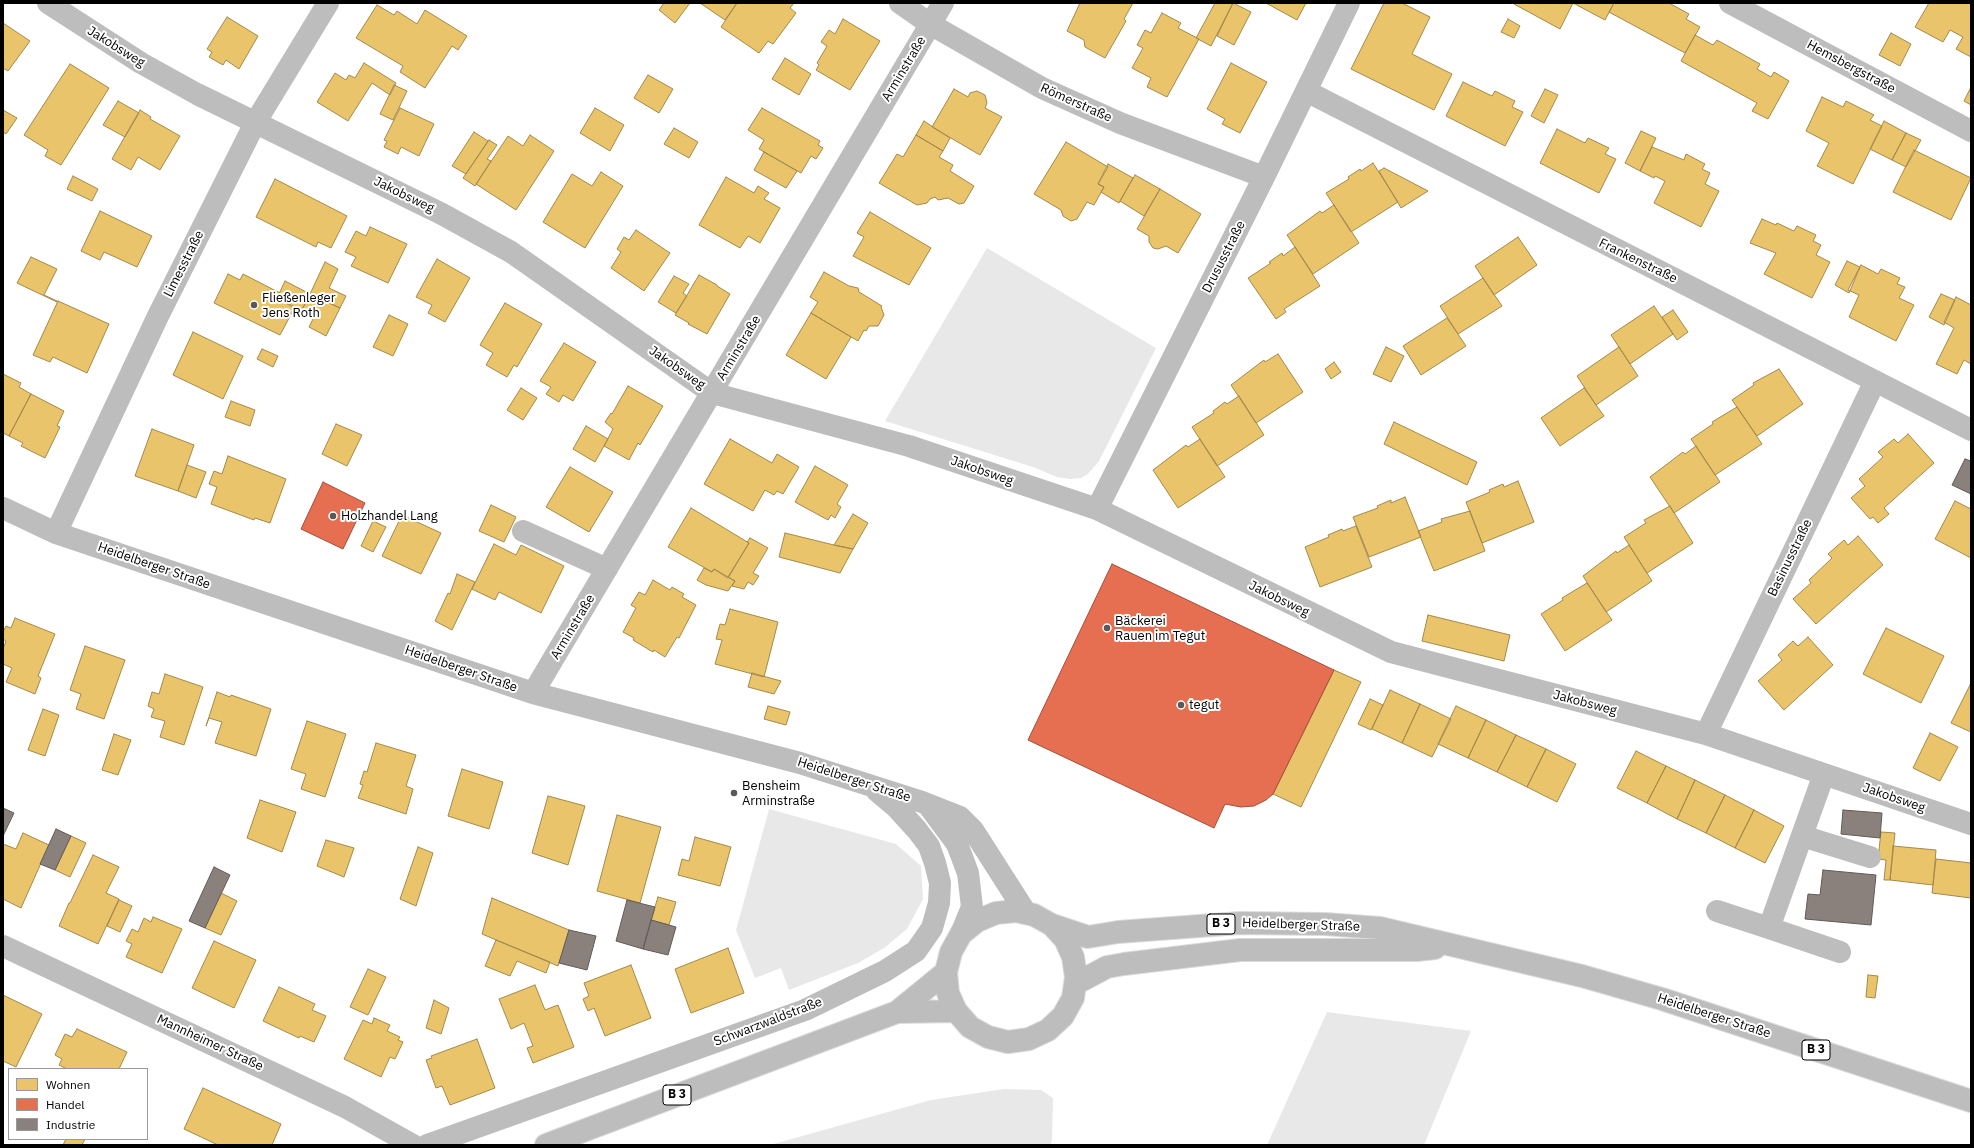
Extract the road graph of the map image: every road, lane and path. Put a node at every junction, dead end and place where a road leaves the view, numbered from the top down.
1 (48, 3) edge
2 (328, 3) edge
3 (900, 3) edge
4 (943, 3) edge
5 (1349, 3) edge
6 (1730, 3) edge
7 (930, 24) junction
8 (1306, 91) junction
9 (255, 123) junction
10 (1971, 131) edge
11 (1264, 177) junction
12 (1875, 381) junction
13 (712, 393) junction
14 (1971, 430) edge
15 (3, 508) edge
16 (1097, 509) junction
17 (523, 531) dead end
18 (56, 533) junction
19 (607, 569) junction
20 (533, 693) junction
21 (1706, 734) junction
22 (1824, 774) junction
23 (870, 785) junction
24 (928, 805) junction
25 (1971, 824) edge
26 (1802, 836) junction
27 (1870, 857) dead end
28 (1717, 911) dead end
29 (1026, 913) junction
30 (1052, 925) junction
31 (1769, 928) junction
32 (961, 934) junction
33 (3, 946) edge
34 (1454, 946) junction
35 (1840, 952) dead end
36 (946, 972) junction
37 (1075, 984) junction
38 (897, 1012) junction
39 (956, 1012) junction
40 (1971, 1101) edge
41 (413, 1145) edge
42 (427, 1145) edge
43 (546, 1145) edge

1 - 9 street, Jakobsweg
2 - 9 street, Limesstraße
3 - 7 street, Römerstraße
4 - 7 street, Arminstraße
5 - 8 street, Drususstraße
6 - 10 street, Hemsbergstraße
7 - 11 street, Römerstraße
7 - 13 street, Arminstraße
8 - 11 street, Drususstraße
8 - 12 street, Frankenstraße
9 - 13 street, Jakobsweg
9 - 18 street, Limesstraße
11 - 16 street, Drususstraße
12 - 14 street, Frankenstraße
12 - 21 street, Basinusstraße
13 - 16 street, Jakobsweg
13 - 19 street, Arminstraße
15 - 18 street, Heidelberger Straße
16 - 21 street, Jakobsweg
17 - 19 street
18 - 20 street, Heidelberger Straße
19 - 20 street, Arminstraße
20 - 23 street, Heidelberger Straße
21 - 22 street, Jakobsweg
22 - 25 street, Jakobsweg
22 - 26 street
23 - 24 street, Heidelberger Straße
23 - 42 street, Schwarzwaldstraße
24 - 29 street, Heidelberger Straße
24 - 32 street, Heidelberger Straße
26 - 27 street
26 - 31 street
28 - 31 street
29 - 30 street, Heidelberger Straße / B 3
29 - 32 street, Heidelberger Straße / B 3
30 - 34 street, Heidelberger Straße / B 3
30 - 37 street, Heidelberger Straße / B 3
31 - 35 street
32 - 36 street, Heidelberger Straße / B 3
33 - 41 street, Mannheimer Straße
34 - 37 street, Heidelberger Straße / B 3
34 - 40 street, Heidelberger Straße / B 3
36 - 38 street, B 3
36 - 39 street, Heidelberger Straße / B 3
37 - 39 street, Heidelberger Straße / B 3
38 - 39 street, B 3
38 - 43 street, B 3

